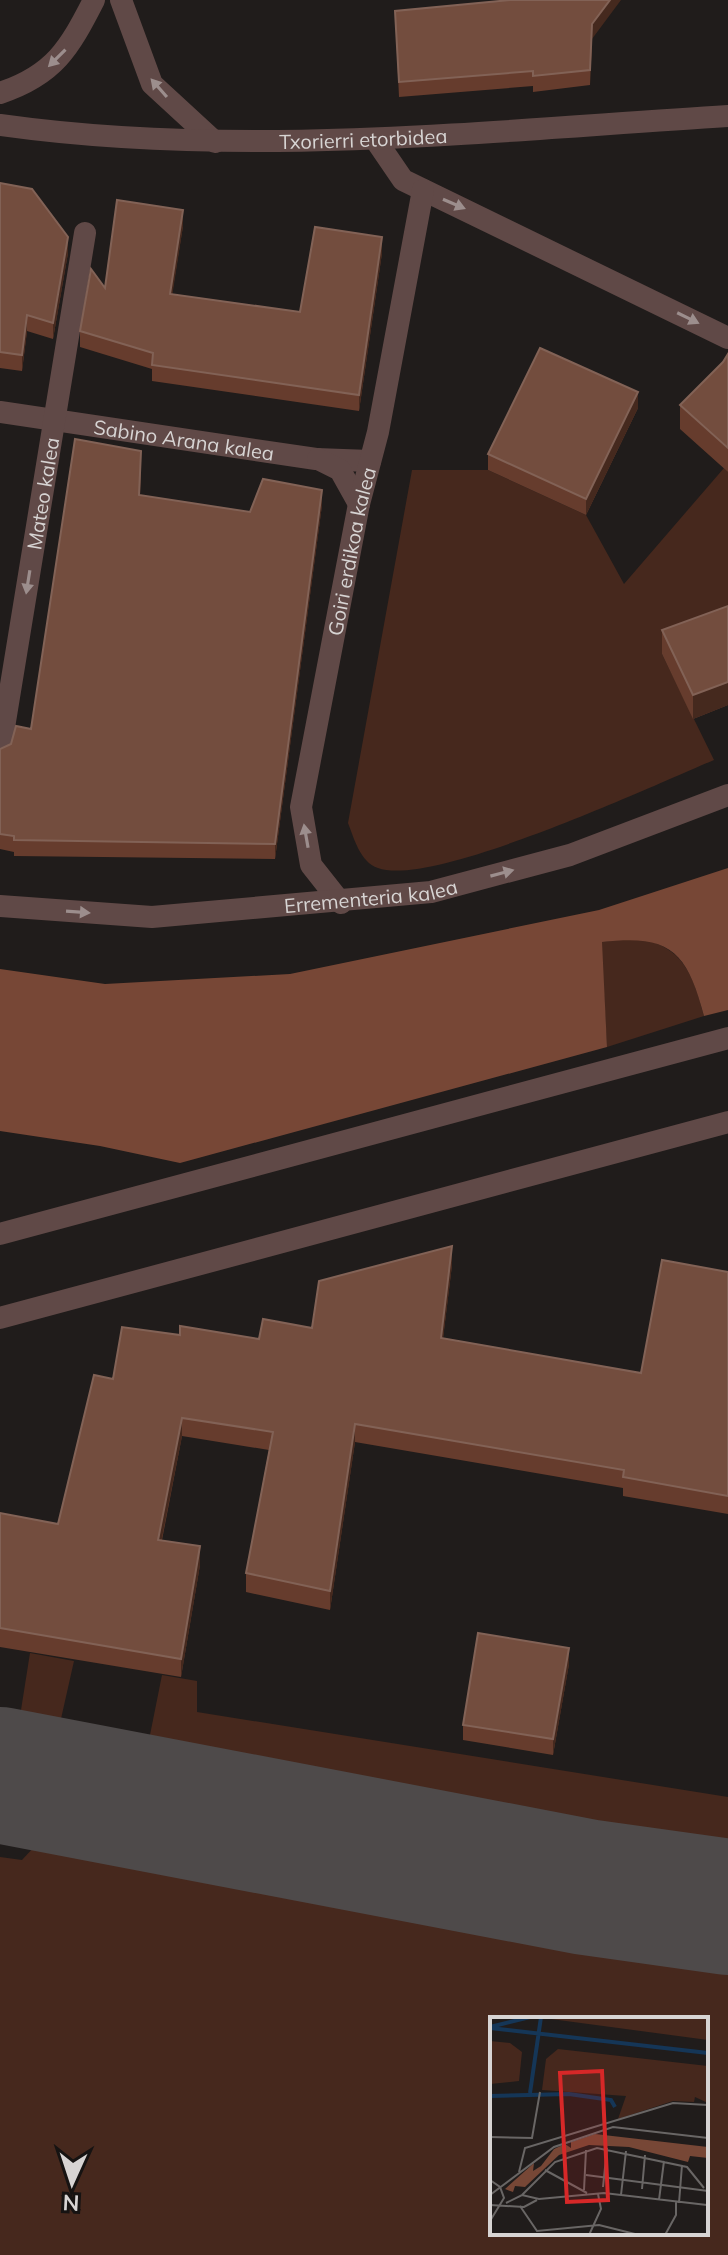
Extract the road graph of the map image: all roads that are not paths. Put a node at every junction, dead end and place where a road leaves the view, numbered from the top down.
1 (94, 0) edge
2 (121, 0) edge
3 (0, 93) edge
4 (728, 116) edge
5 (0, 125) edge
6 (375, 139) junction
7 (215, 142) junction
8 (423, 190) junction
9 (85, 233) dead end
10 (728, 338) edge
11 (0, 412) edge
12 (54, 422) junction
13 (316, 459) junction
14 (370, 461) junction
15 (359, 504) junction
16 (0, 752) edge
17 (728, 795) edge
18 (341, 903) junction
19 (0, 906) edge
20 (728, 1038) edge
21 (728, 1122) edge
22 (0, 1234) edge
23 (0, 1318) edge

1 -> 3 street
7 -> 2 street
4 - 6 street, Txorierri etorbidea
5 - 7 street, Txorierri etorbidea
6 - 7 street, Txorierri etorbidea
6 - 8 street
8 -> 10 street
8 - 14 street, Goiri erdikoa kalea
9 - 12 street, Mateo kalea
11 - 12 street, Sabino Arana kalea
12 - 13 street, Sabino Arana kalea
12 -> 16 street, Mateo kalea
13 - 14 street, Sabino Arana kalea
13 - 15 street
14 - 15 street, Goiri erdikoa kalea
18 -> 15 street, Goiri erdikoa kalea
18 -> 17 street, Errementeria kalea
19 -> 18 street, Errementeria kalea
20 - 22 street
21 - 23 street

